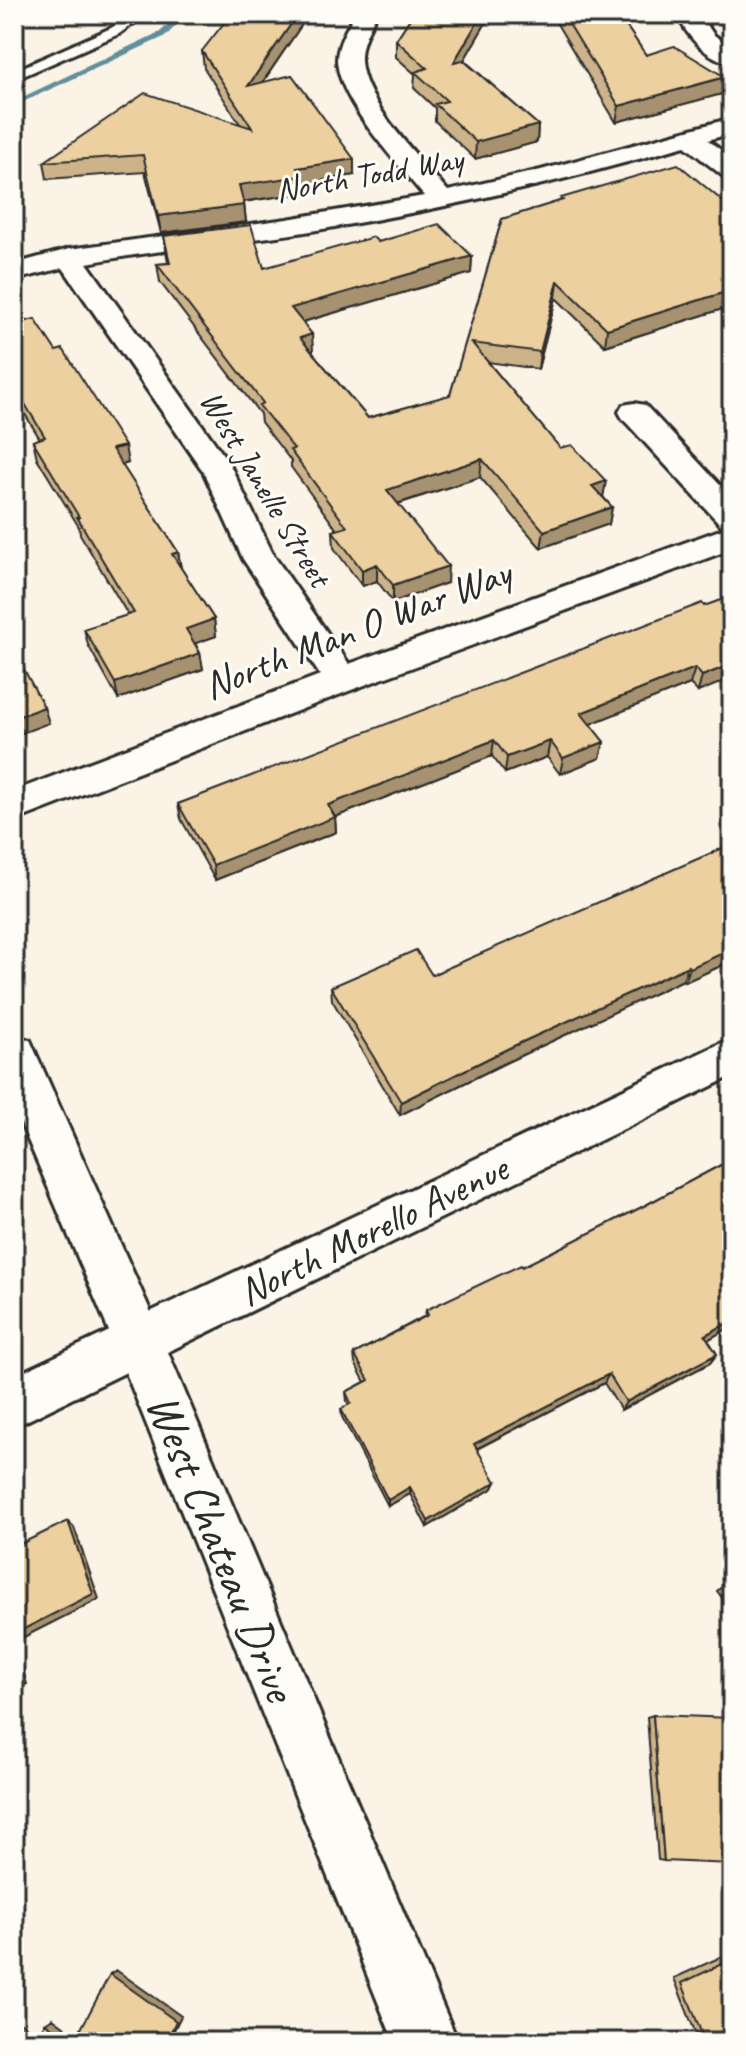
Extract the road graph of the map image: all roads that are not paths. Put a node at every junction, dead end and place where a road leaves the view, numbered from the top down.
1 (140, 14) edge
2 (366, 14) edge
3 (688, 14) edge
4 (732, 57) edge
5 (14, 76) edge
6 (732, 125) edge
7 (689, 137) junction
8 (732, 171) edge
9 (441, 200) junction
10 (69, 257) junction
11 (14, 272) edge
12 (634, 412) dead end
13 (732, 518) edge
14 (732, 537) edge
15 (342, 680) junction
16 (14, 806) edge
17 (14, 1054) edge
18 (732, 1056) edge
19 (139, 1343) junction
20 (14, 1402) edge
21 (426, 2042) edge

1 - 5 lane
2 - 9 street
3 - 4 street
6 - 7 street, North Todd Way
7 - 8 street
7 - 9 street, North Todd Way
9 - 10 street, North Todd Way
10 - 11 street, North Todd Way
10 - 15 street, West Janelle Street
12 - 13 street
14 - 15 street, North Man O War Way
15 - 16 street, North Man O War Way
17 - 19 street, West Chateau Drive
18 - 19 street, North Morello Avenue
19 - 20 street, North Morello Avenue
19 - 21 street, West Chateau Drive

